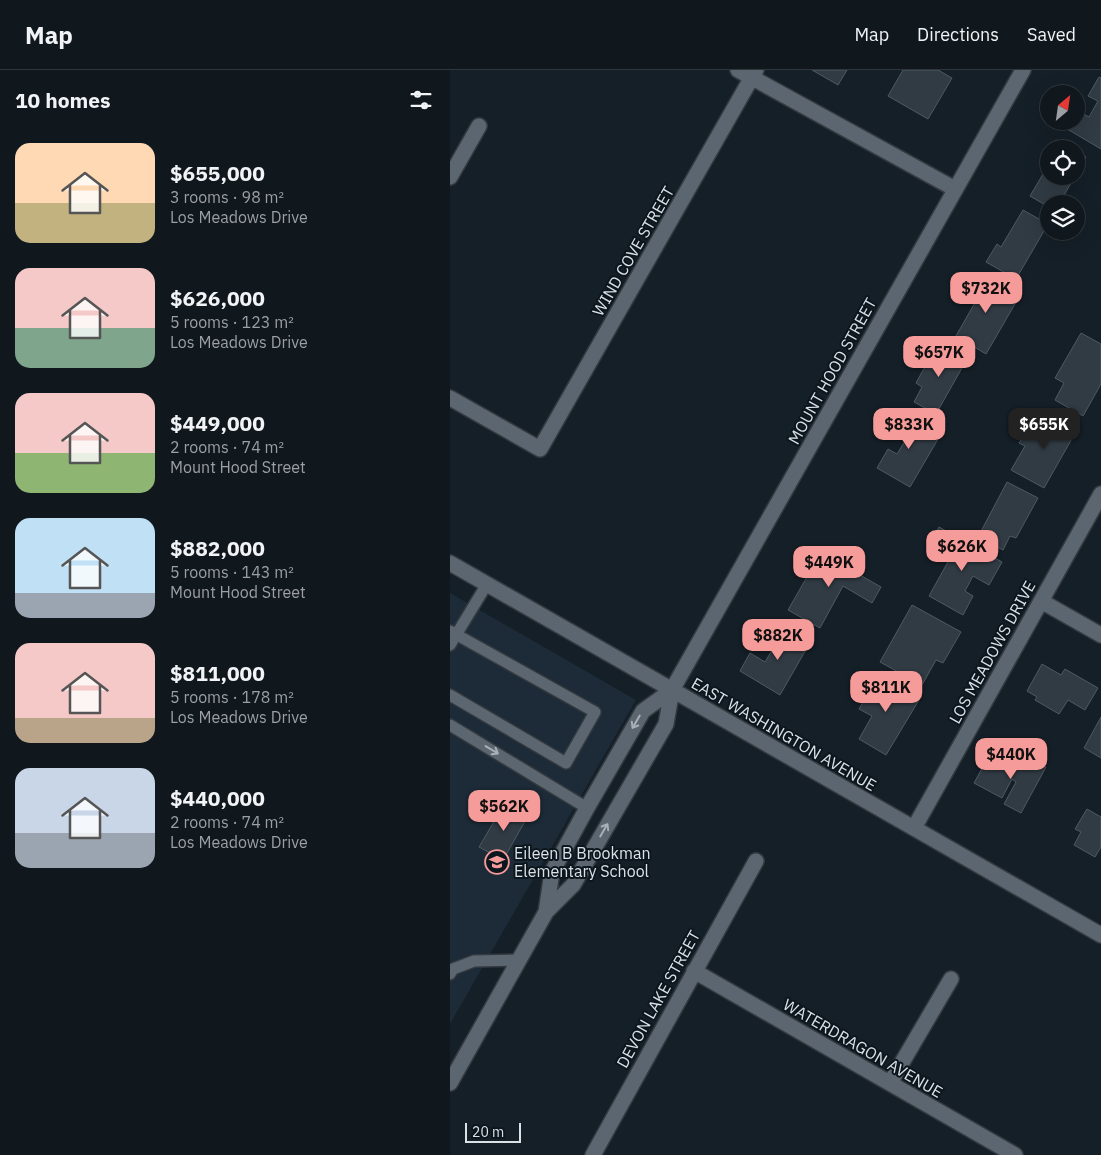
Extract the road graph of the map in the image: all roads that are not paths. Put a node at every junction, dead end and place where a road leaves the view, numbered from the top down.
1 (738, 70) edge
2 (1023, 70) edge
3 (754, 74) edge
4 (479, 126) dead end
5 (450, 177) edge
6 (955, 189) junction
7 (450, 398) edge
8 (1101, 494) edge
9 (450, 562) edge
10 (487, 584) junction
11 (1041, 601) junction
12 (453, 632) edge
13 (1101, 635) edge
14 (450, 645) edge
15 (672, 690) junction
16 (450, 695) edge
17 (450, 725) edge
18 (587, 808) junction
19 (914, 828) junction
20 (756, 861) dead end
21 (546, 912) junction
22 (1101, 935) edge
23 (519, 960) junction
24 (694, 971) junction
25 (450, 974) edge
26 (951, 979) dead end
27 (450, 1083) edge
28 (890, 1083) junction
29 (593, 1155) edge
30 (1015, 1155) edge

1 - 3 street
2 - 6 street, MOUNT HOOD STREET
3 - 6 street
3 - 7 street, WIND COVE STREET
4 - 5 street
6 - 15 street, MOUNT HOOD STREET
8 - 11 street, LOS MEADOWS DRIVE
9 - 10 street, EAST WASHINGTON AVENUE
10 - 12 lane
10 - 15 street, EAST WASHINGTON AVENUE
11 - 13 street
11 - 19 street, LOS MEADOWS DRIVE
12 - 14 lane
12 - 16 lane
15 -> 18 street, MOUNT HOOD STREET
15 - 19 street, EAST WASHINGTON AVENUE
21 -> 15 street, MOUNT HOOD STREET
17 -> 18 lane
18 - 21 street, MOUNT HOOD STREET
19 - 22 street, EAST WASHINGTON AVENUE
20 - 24 street, DEVON LAKE STREET
21 - 23 street, MOUNT HOOD STREET
23 - 25 lane
23 - 27 street, MOUNT HOOD STREET
24 - 28 street, WATERDRAGON AVENUE
24 - 29 street, DEVON LAKE STREET
26 - 28 street
28 - 30 street, WATERDRAGON AVENUE

